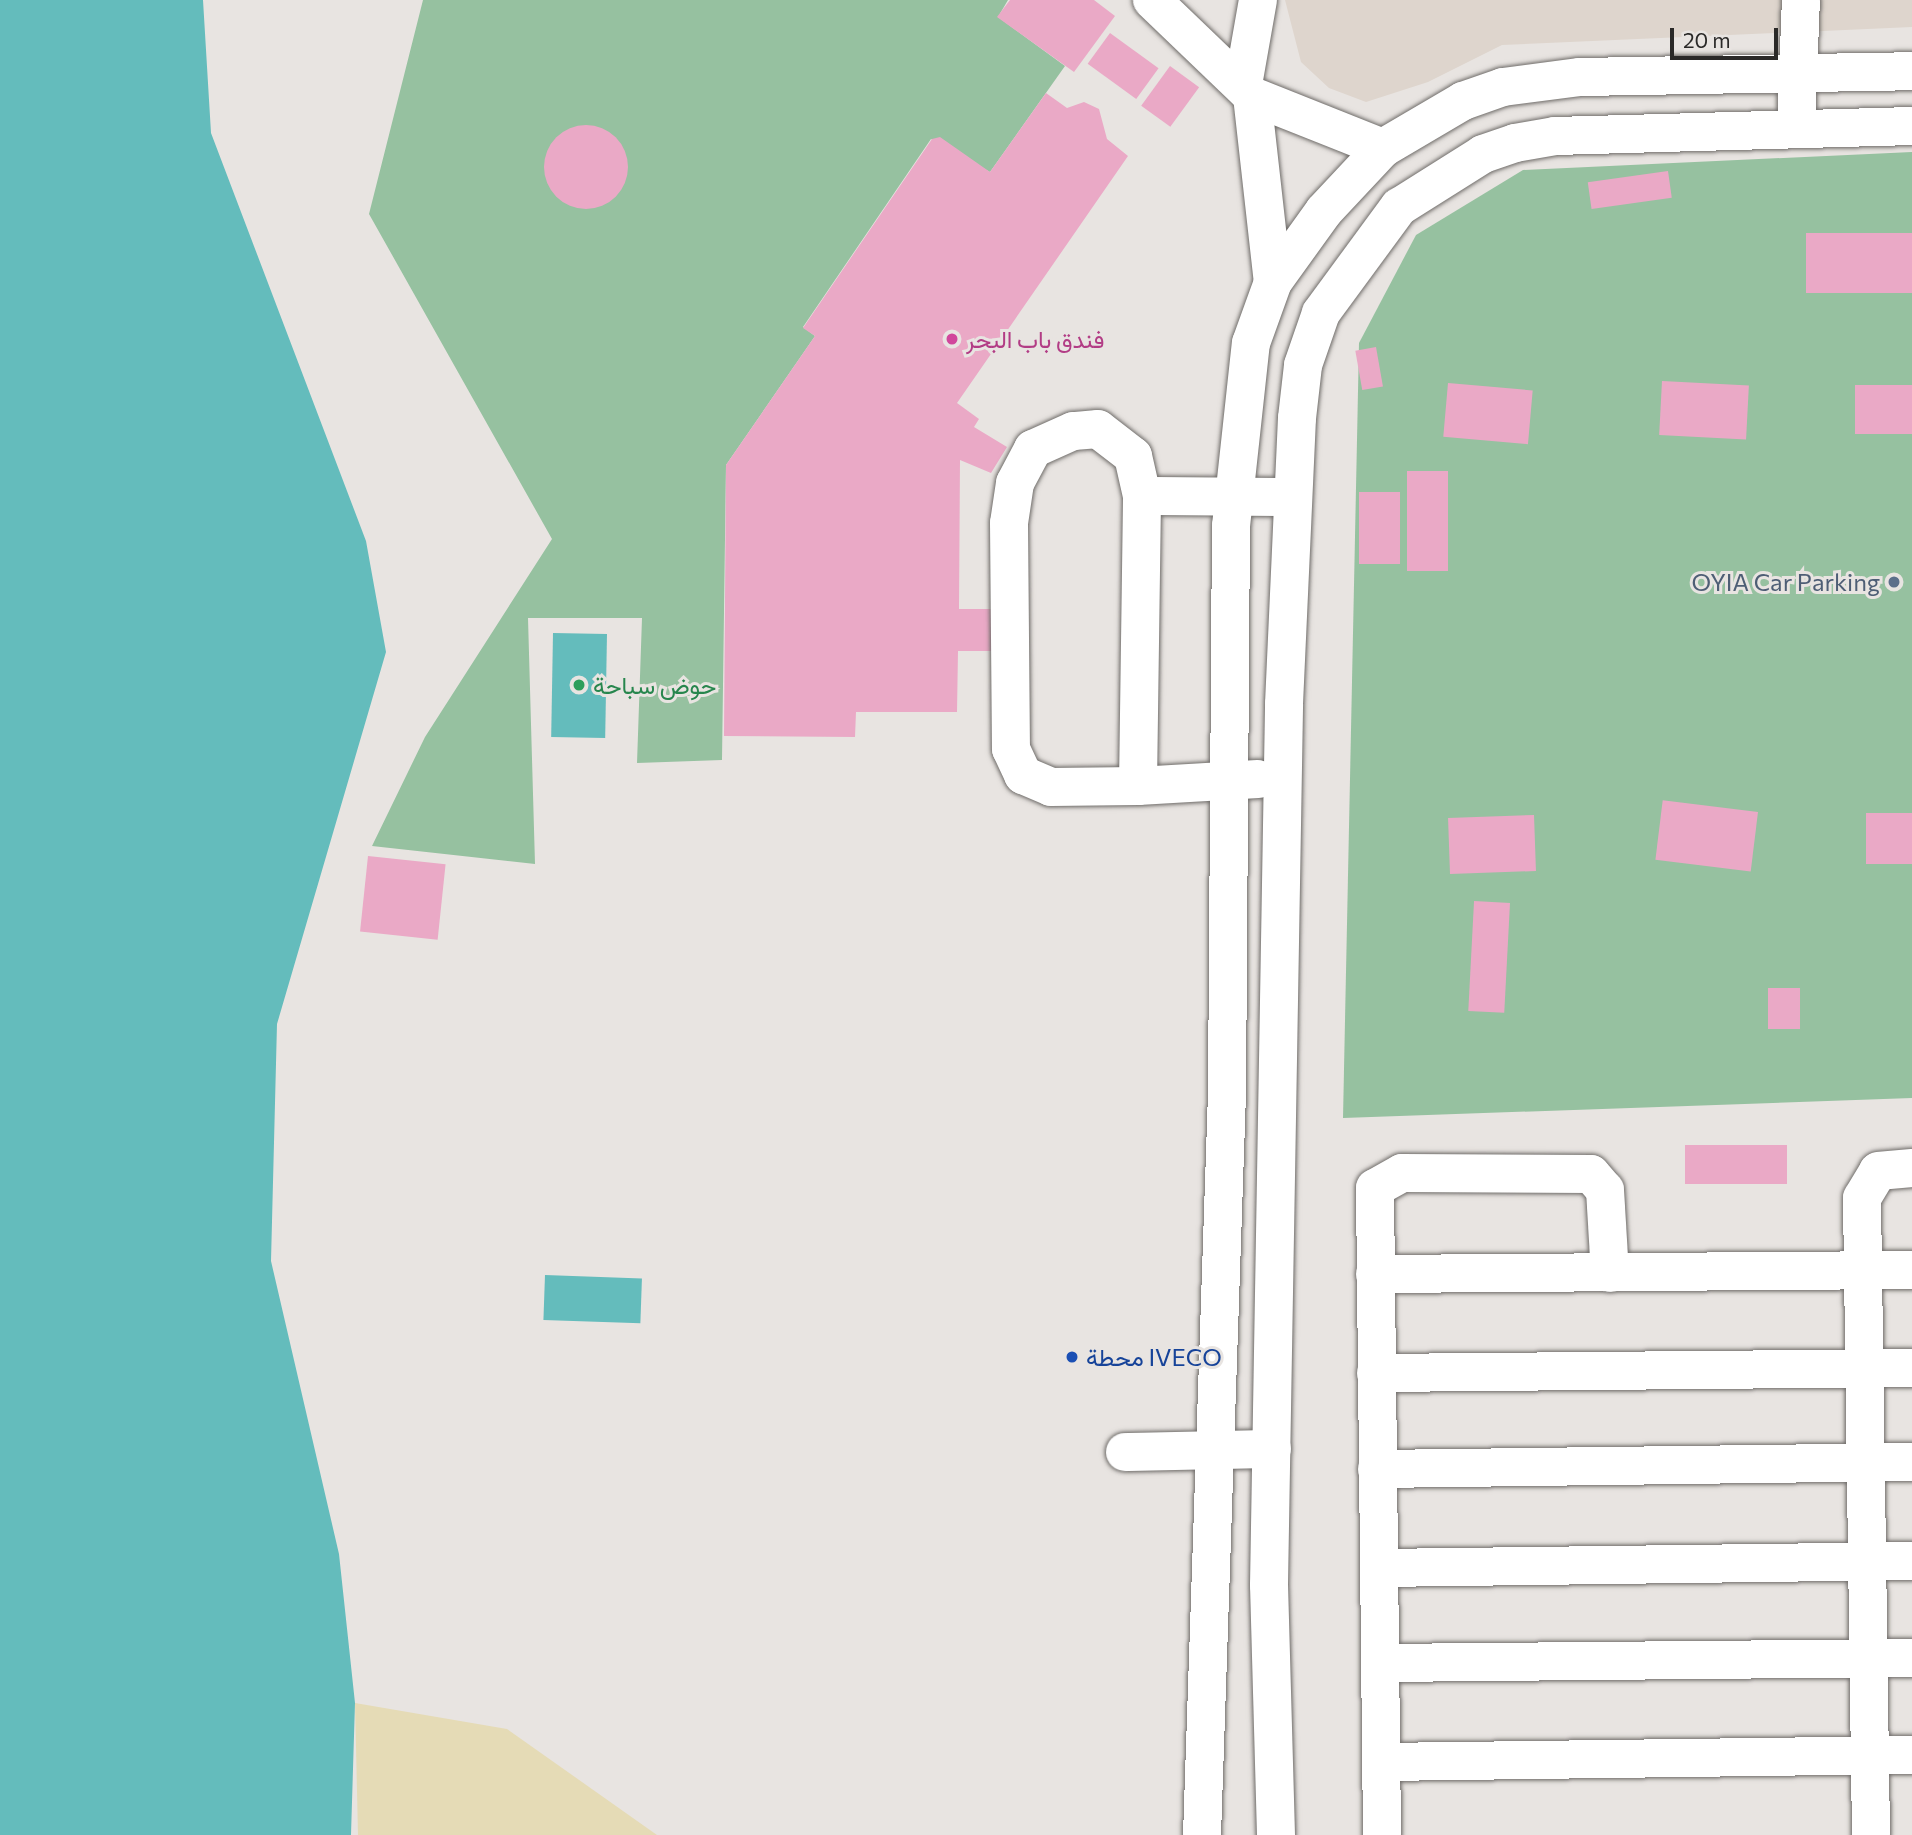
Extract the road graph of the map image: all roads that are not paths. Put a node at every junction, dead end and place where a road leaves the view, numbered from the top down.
1 (1152, 0) edge
2 (1258, 0) edge
3 (1801, 0) edge
4 (1912, 71) edge
5 (1800, 72) junction
6 (1248, 91) junction
7 (1912, 126) edge
8 (1796, 128) junction
9 (1383, 148) junction
10 (1273, 282) junction
11 (1142, 496) junction
12 (1292, 497) junction
13 (1233, 498) junction
14 (1284, 778) junction
15 (1233, 779) junction
16 (1138, 786) junction
17 (1912, 1168) edge
18 (1912, 1270) edge
19 (1863, 1271) junction
20 (1610, 1273) junction
21 (1375, 1274) junction
22 (1864, 1368) junction
23 (1912, 1368) edge
24 (1376, 1373) junction
25 (1272, 1449) junction
26 (1216, 1450) junction
27 (1125, 1452) dead end
28 (1866, 1462) junction
29 (1912, 1462) edge
30 (1377, 1468) junction
31 (1912, 1561) edge
32 (1867, 1562) junction
33 (1379, 1568) junction
34 (1868, 1658) junction
35 (1912, 1658) edge
36 (1380, 1663) junction
37 (1870, 1755) junction
38 (1912, 1755) edge
39 (1381, 1762) junction
40 (1202, 1835) edge
41 (1276, 1835) edge
42 (1382, 1835) edge
43 (1871, 1835) edge

1 - 6 street
2 - 6 street
3 - 5 street
4 - 5 street
5 - 8 street
5 - 9 street
6 - 9 street
6 - 10 street
7 - 8 street
8 - 12 street
9 - 10 street
10 - 13 street
11 - 13 street
11 - 16 street
11 - 16 street
12 - 13 street
12 - 14 street
13 - 15 street
14 - 15 street
14 - 25 street
15 - 16 street
15 - 26 street
17 - 19 street
18 - 19 street
19 - 20 street
19 - 22 street
20 - 21 street
20 - 21 street
21 - 24 street
22 - 23 street
22 - 24 street
22 - 28 street
24 - 30 street
25 - 26 street
25 - 41 street
26 - 27 street
26 - 40 street
28 - 29 street
28 - 30 street
28 - 32 street
30 - 33 street
31 - 32 street
32 - 33 street
32 - 34 street
33 - 36 street
34 - 35 street
34 - 36 street
34 - 37 street
36 - 39 street
37 - 38 street
37 - 39 street
37 - 43 street
39 - 42 street

